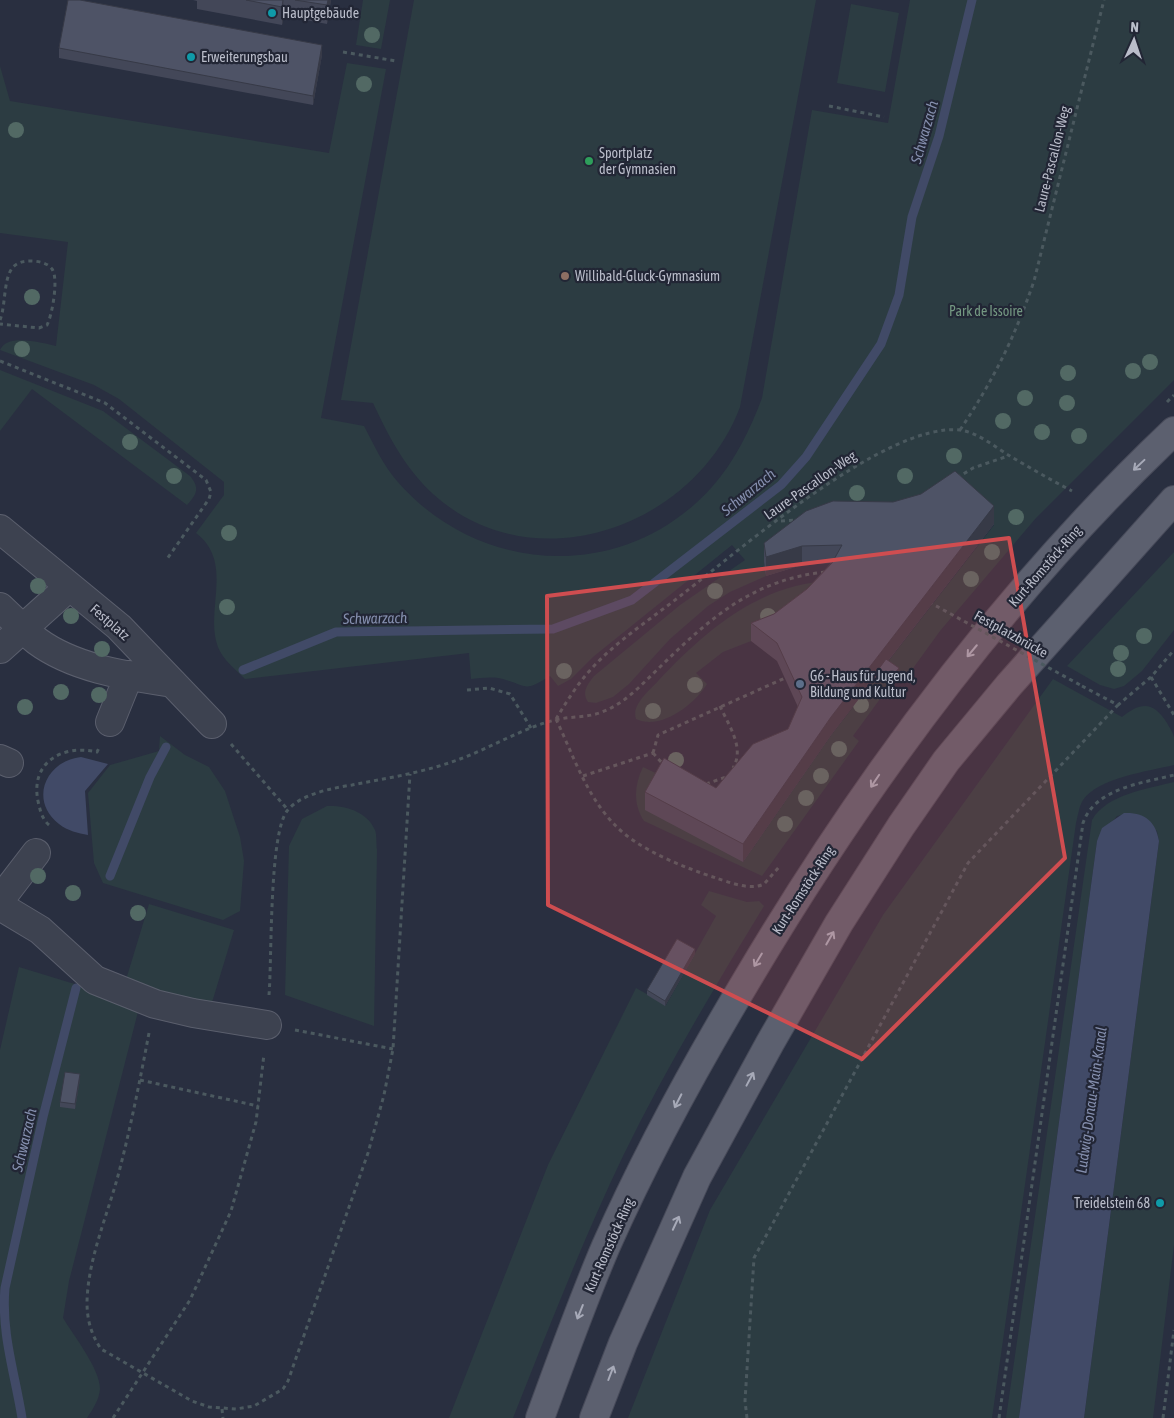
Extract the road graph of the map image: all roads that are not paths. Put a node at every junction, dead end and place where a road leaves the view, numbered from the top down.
1 (1174, 431) edge
2 (1174, 500) edge
3 (0, 529) edge
4 (69, 587) junction
5 (0, 607) edge
6 (23, 628) junction
7 (0, 649) edge
8 (129, 675) junction
9 (173, 683) junction
10 (110, 722) dead end
11 (212, 724) road end
12 (36, 852) dead end
13 (0, 900) edge
14 (0, 906) edge
15 (267, 1025) road end
16 (540, 1418) edge
17 (594, 1418) edge

1 -> 16 main road, Kurt-Romstöck-Ring
17 -> 2 main road
3 - 4 street, Festplatz
4 - 6 street
4 - 9 street, Festplatz
5 - 6 street
6 - 7 street
6 - 8 street
8 - 9 street
8 - 10 street
9 - 11 street, Festplatz
12 - 13 street
14 - 15 street

